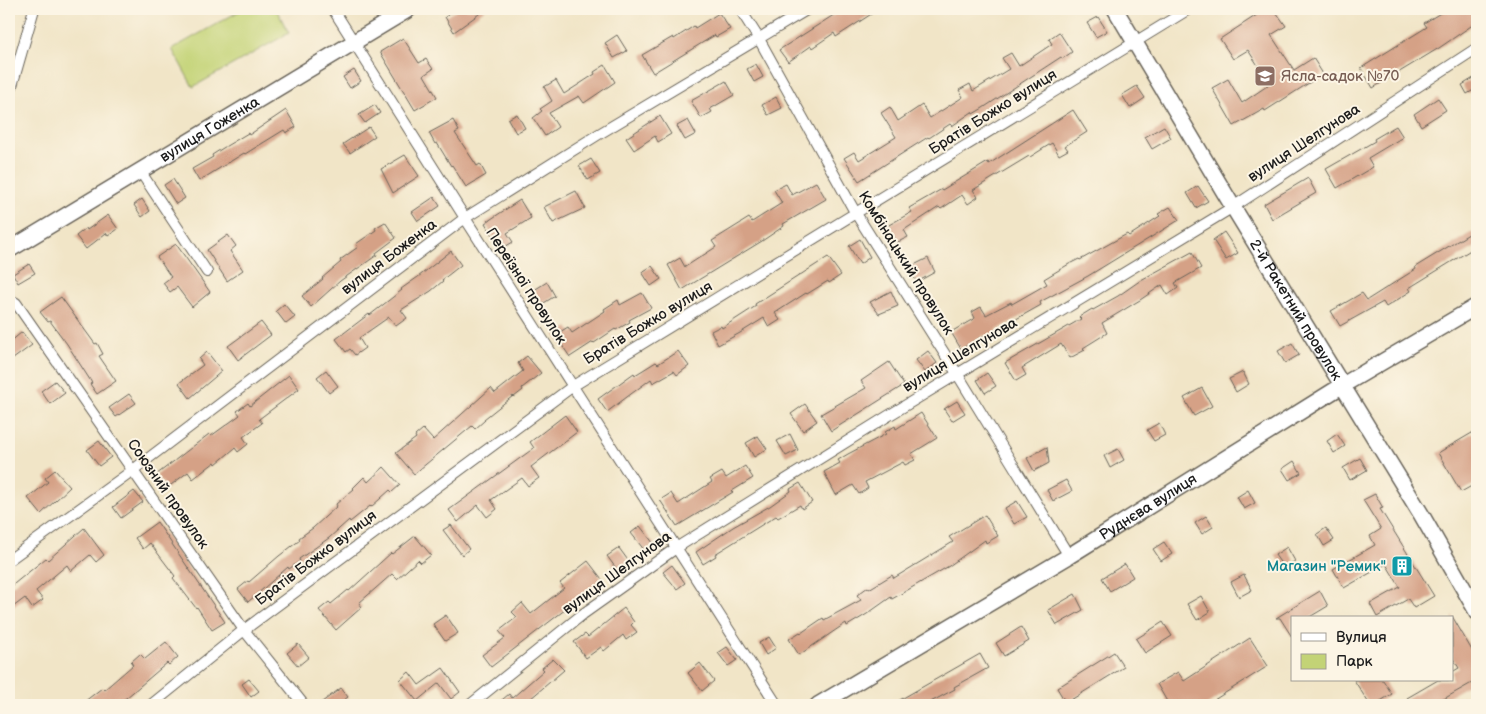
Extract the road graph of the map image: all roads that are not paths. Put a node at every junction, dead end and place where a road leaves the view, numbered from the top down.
1 (34, 9) edge
2 (333, 9) edge
3 (409, 9) edge
4 (740, 9) edge
5 (808, 9) edge
6 (1115, 9) edge
7 (1189, 9) edge
8 (759, 39) junction
9 (1135, 41) junction
10 (354, 42) junction
11 (1477, 48) edge
12 (9, 96) edge
13 (140, 171) junction
14 (1233, 207) junction
15 (855, 212) junction
16 (465, 218) junction
17 (9, 250) edge
18 (207, 272) dead end
19 (9, 300) edge
20 (1477, 306) edge
21 (958, 374) junction
22 (1343, 385) junction
23 (573, 386) junction
24 (133, 470) junction
25 (676, 548) junction
26 (1069, 556) junction
27 (9, 560) edge
28 (1477, 612) edge
29 (244, 630) junction
30 (151, 705) edge
31 (304, 705) edge
32 (470, 705) edge
33 (777, 705) edge
34 (818, 705) edge

1 - 12 street
2 - 10 street, Переїзної провулок
3 - 10 street, вулиця Гоженка
4 - 8 street, Комбінацький провулок
5 - 8 street, вулиця Боженка
6 - 9 street, 2-й Ракетний провулок
7 - 9 street, Братів Божко вулиця
8 - 15 street, Комбінацький провулок
8 - 16 street, вулиця Боженка
9 - 14 street, 2-й Ракетний провулок
9 - 15 street, Братів Божко вулиця
10 - 13 street, вулиця Гоженка
10 - 16 street, Переїзної провулок
11 - 14 street, вулиця Шелгунова
13 - 17 street, вулиця Гоженка
13 - 18 street
14 - 21 street, вулиця Шелгунова
14 - 22 street, 2-й Ракетний провулок
15 - 21 street, Комбінацький провулок
15 - 23 street, Братів Божко вулиця
16 - 23 street, Переїзної провулок
16 - 24 street, вулиця Боженка
19 - 24 street, Союзний провулок
20 - 22 street, Руднєва вулиця
21 - 25 street, вулиця Шелгунова
21 - 26 street, Комбінацький провулок
22 - 26 street, Руднєва вулиця
22 - 28 street, 2-й Ракетний провулок
23 - 25 street, Переїзної провулок
23 - 29 street, Братів Божко вулиця
24 - 27 street, вулиця Боженка
24 - 29 street, Союзний провулок
25 - 32 street, вулиця Шелгунова
25 - 33 street, Переїзної провулок
26 - 34 street, Руднєва вулиця
29 - 30 street, Братів Божко вулиця
29 - 31 street, Союзний провулок

